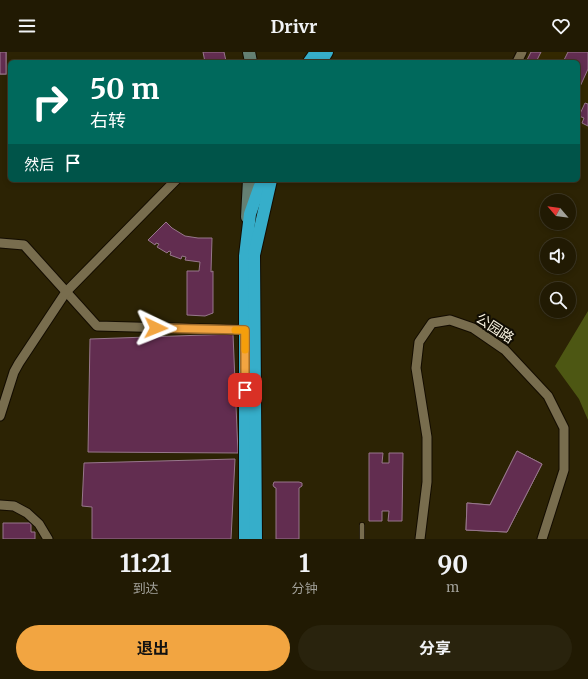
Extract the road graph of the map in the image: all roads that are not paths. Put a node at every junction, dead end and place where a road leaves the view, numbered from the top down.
1 (174, 182) edge
2 (249, 182) edge
3 (261, 182) edge
4 (271, 182) edge
5 (0, 244) edge
6 (245, 256) junction
7 (66, 292) junction
8 (245, 330) junction
9 (0, 416) edge
10 (0, 505) edge
11 (362, 525) dead end
12 (48, 539) edge
13 (245, 539) edge
14 (256, 539) edge
15 (362, 539) edge
16 (420, 539) edge
17 (542, 539) edge

1 - 7 street
2 - 6 street
3 - 6 highway
4 - 14 highway
5 - 7 street
6 - 8 highway
7 - 8 street
7 - 9 street
8 - 13 highway
10 - 12 street
11 - 15 lane
16 - 17 street, 公园路

